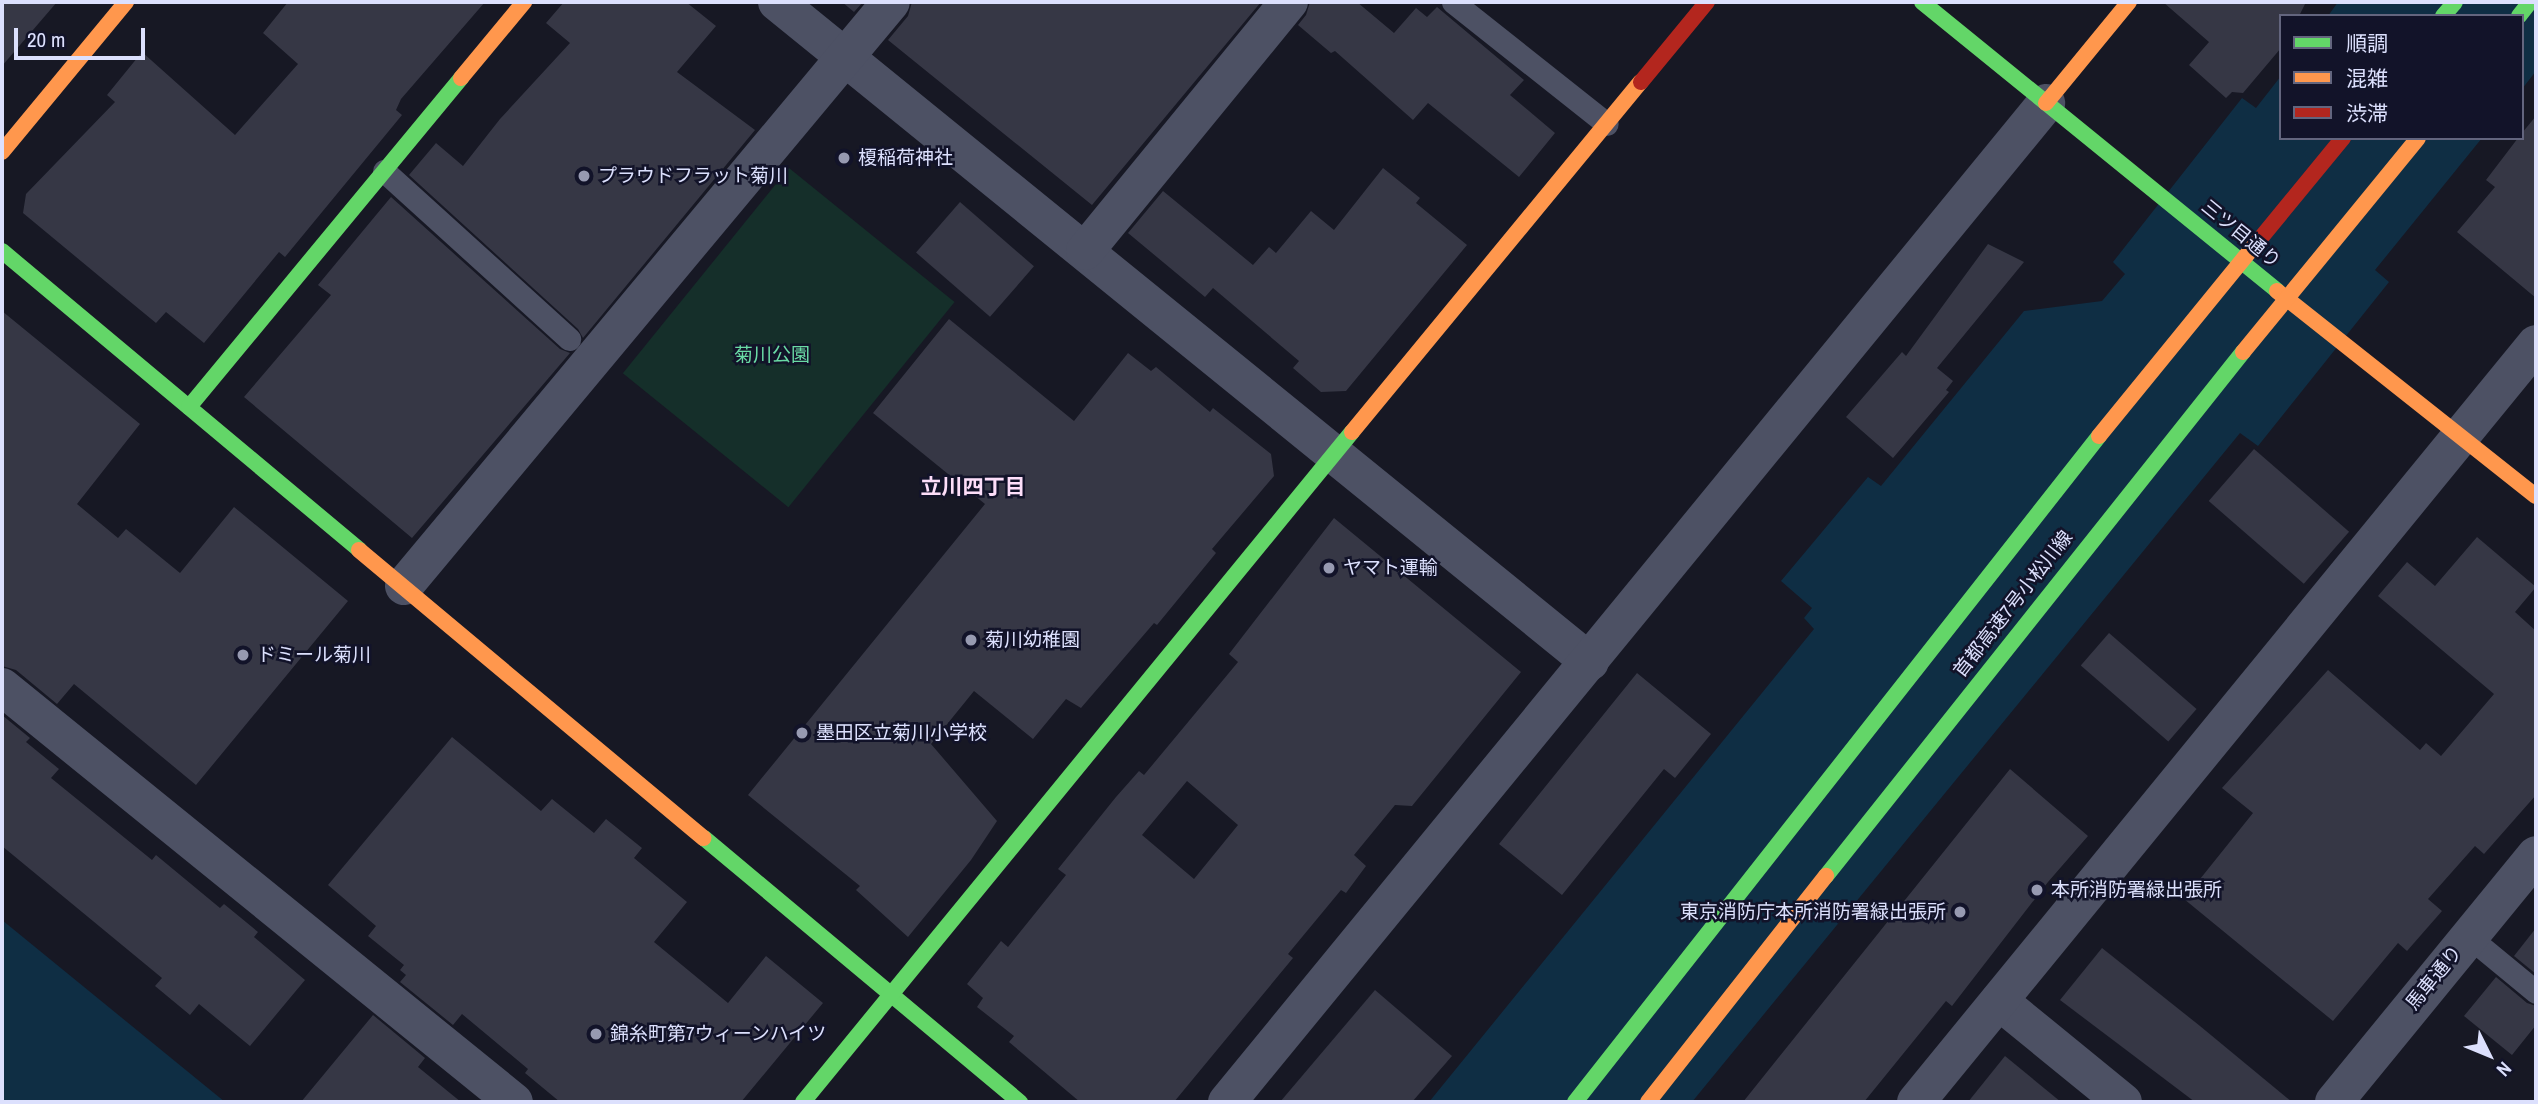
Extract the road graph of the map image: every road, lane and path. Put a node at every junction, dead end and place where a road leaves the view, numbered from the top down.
1 (126, 2) edge
2 (524, 2) edge
3 (777, 2) edge
4 (891, 2) edge
5 (1289, 2) edge
6 (1452, 2) edge
7 (1707, 2) edge
8 (1922, 2) edge
9 (2129, 2) edge
10 (845, 57) junction
11 (2046, 103) junction
12 (1607, 124) junction
13 (2341, 140) edge
14 (2416, 140) edge
15 (2, 152) edge
16 (384, 171) junction
17 (2, 251) edge
18 (1085, 251) junction
19 (569, 340) dead end
20 (2536, 344) edge
21 (189, 407) junction
22 (2461, 435) junction
23 (1335, 453) junction
24 (2536, 496) edge
25 (404, 586) junction
26 (1590, 662) junction
27 (2, 687) edge
28 (2536, 855) edge
29 (2468, 936) junction
30 (2536, 992) edge
31 (888, 995) junction
32 (1999, 1001) junction
33 (514, 1102) edge
34 (803, 1102) edge
35 (1020, 1102) edge
36 (1227, 1102) edge
37 (1575, 1102) edge
38 (1648, 1102) edge
39 (1916, 1102) edge
40 (2123, 1102) edge
41 (2334, 1102) edge

1 - 15 main road
2 - 16 main road
3 - 10 street
4 - 10 street
5 - 18 street
6 - 12 lane
7 - 12 main road
8 - 11 main road, 三ツ目通り
9 - 11 main road
10 - 18 street
10 - 25 street
11 - 22 main road, 三ツ目通り
11 - 26 street
12 - 23 main road
13 - 37 main road, 首都高速7号小松川線, bridge
14 - 38 main road, 首都高速7号小松川線, bridge
16 - 19 lane
16 - 21 main road
17 - 21 main road
18 - 23 street
20 - 22 street
21 - 25 main road
22 - 24 main road, 三ツ目通り
22 - 32 street
23 - 26 street
23 - 31 main road
25 - 31 main road
26 - 36 street
27 - 33 street
28 - 29 street, 馬車通り
29 - 30 lane
29 - 41 street, 馬車通り
31 - 34 main road
31 - 35 main road
32 - 39 street
32 - 40 street

